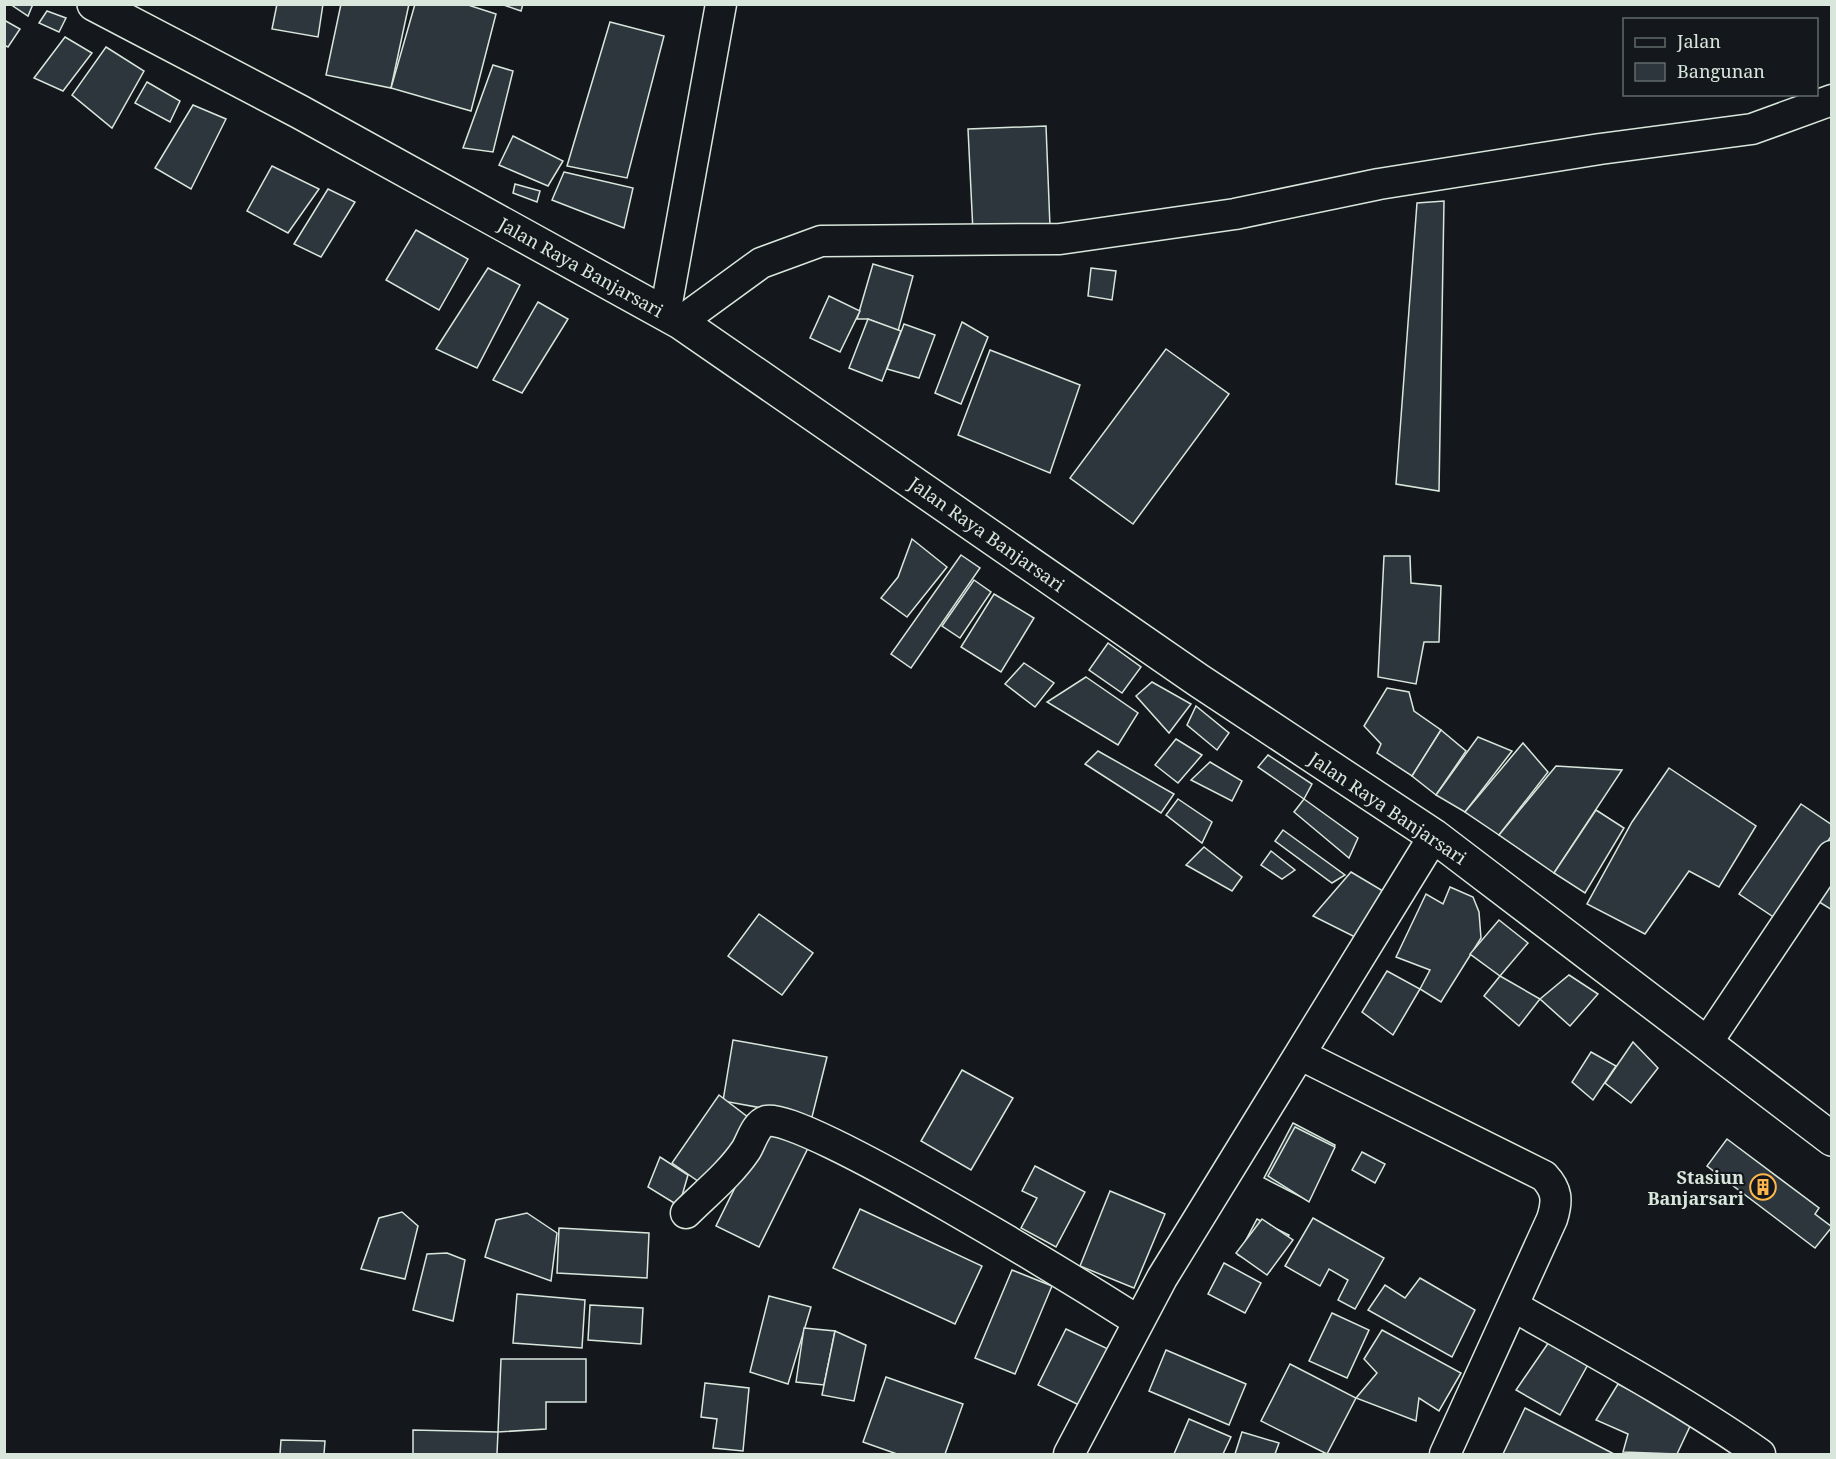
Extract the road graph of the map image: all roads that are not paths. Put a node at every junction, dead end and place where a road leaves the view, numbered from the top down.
1 (94, 4) edge
2 (721, 4) edge
3 (1832, 100) edge
4 (672, 318) junction
5 (1434, 836) junction
6 (1832, 856) edge
7 (1706, 1044) junction
8 (1301, 1055) junction
9 (1832, 1138) edge
10 (686, 1213) dead end
11 (1515, 1302) junction
12 (1138, 1321) junction
13 (1069, 1455) edge
14 (1445, 1455) edge
15 (1760, 1455) edge

1 - 4 highway, Jalan Raya Banjarsari
2 - 4 street
3 - 4 street
4 - 5 highway, Jalan Raya Banjarsari
5 - 7 highway, Jalan Raya Banjarsari
5 - 8 street
6 - 7 street
7 - 9 highway, Jalan Raya Banjarsari
8 - 11 street
8 - 12 street
10 - 12 street
11 - 14 street
11 - 15 street
12 - 13 street

